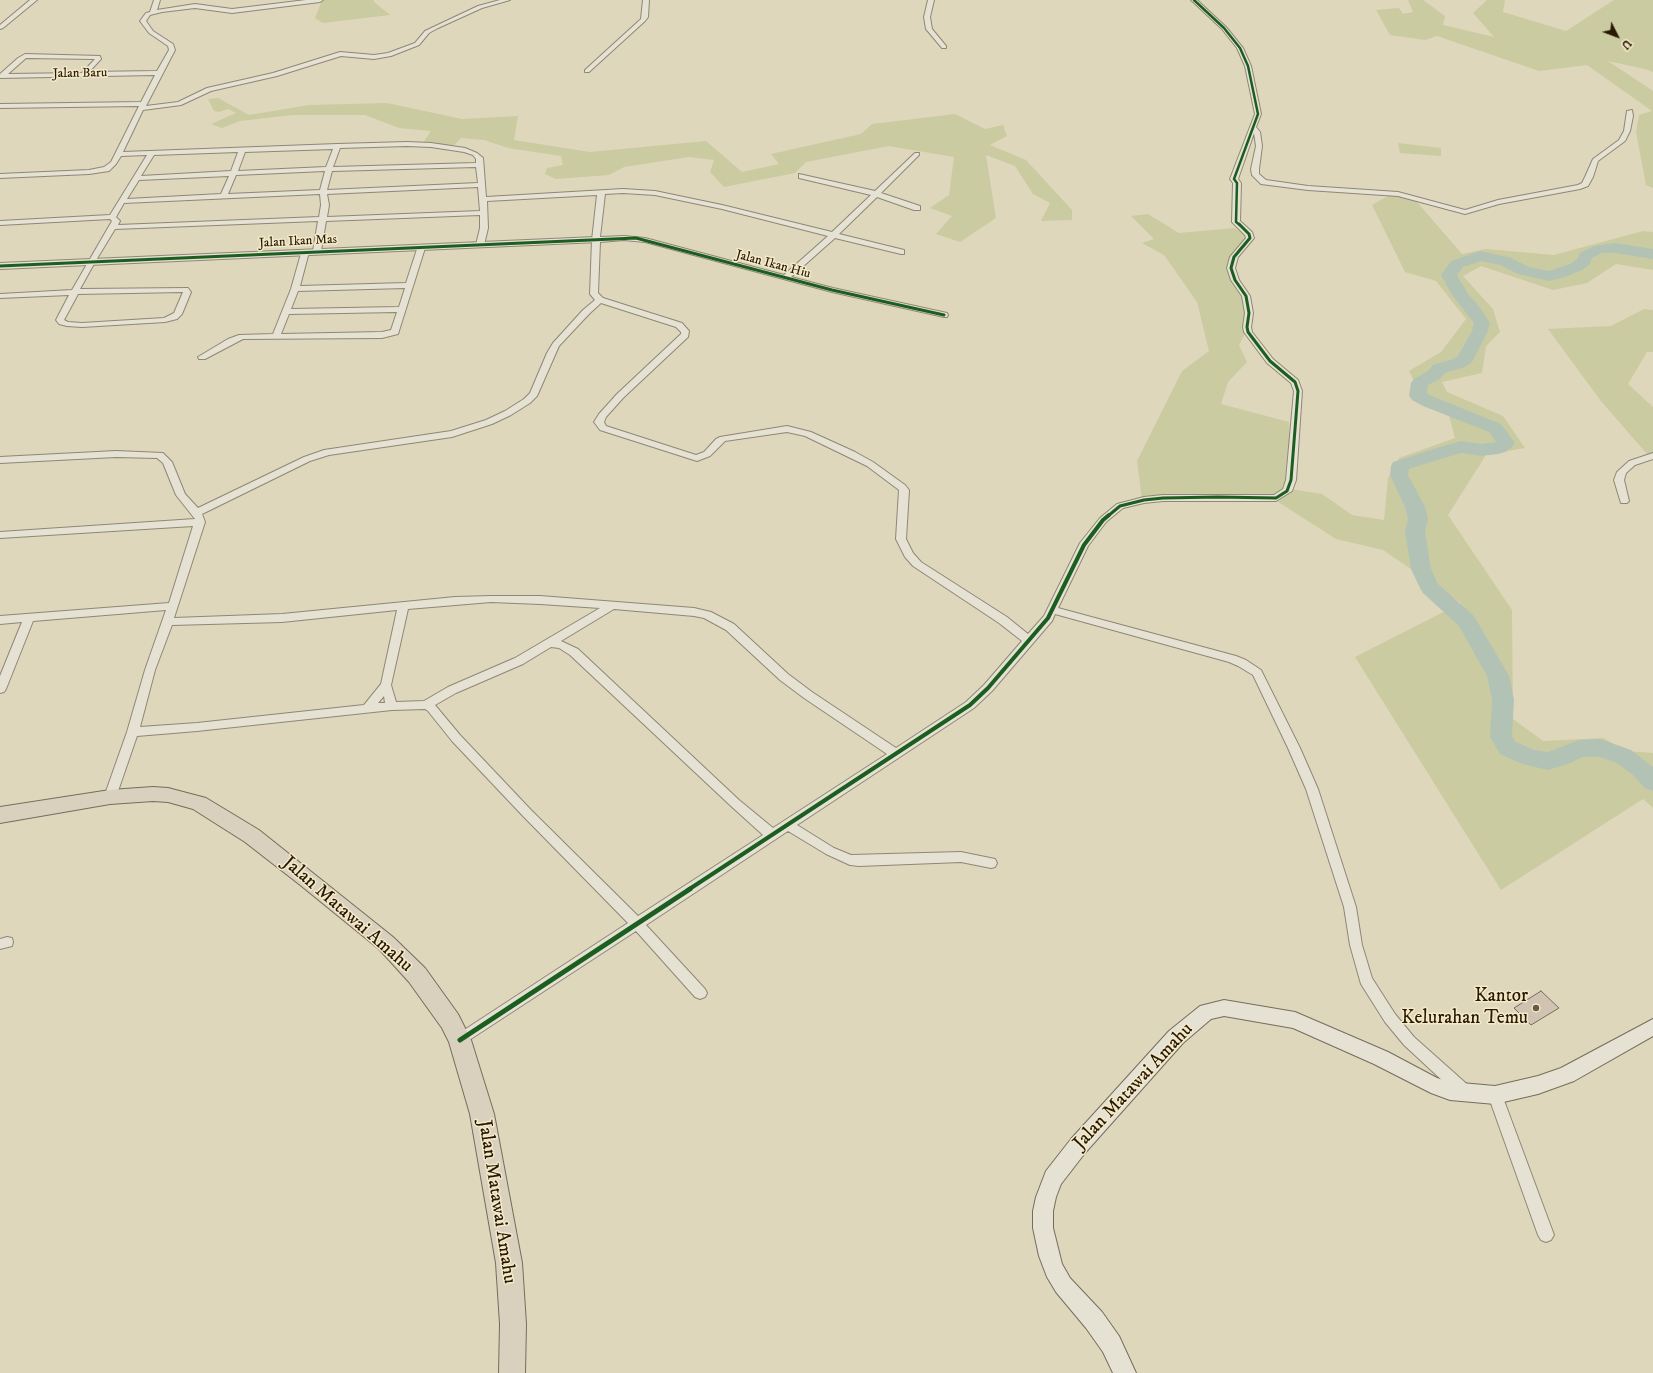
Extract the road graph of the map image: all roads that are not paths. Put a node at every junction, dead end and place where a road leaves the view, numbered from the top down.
1 (34, 0) edge
2 (157, 0) edge
3 (320, 0) edge
4 (507, 0) edge
5 (646, 0) edge
6 (931, 0) edge
7 (1194, 0) edge
8 (153, 12) junction
9 (1, 27) dead end
10 (944, 47) dead end
11 (587, 71) dead end
12 (159, 73) junction
13 (84, 74) junction
14 (1, 76) edge
15 (0, 106) edge
16 (142, 106) junction
17 (1630, 111) dead end
18 (1252, 127) junction
19 (337, 146) junction
20 (242, 150) junction
21 (152, 153) junction
22 (119, 154) junction
23 (916, 154) dead end
24 (480, 165) junction
25 (329, 169) junction
26 (1249, 172) junction
27 (234, 173) junction
28 (0, 176) edge
29 (802, 176) dead end
30 (137, 178) junction
31 (1234, 179) junction
32 (482, 185) junction
33 (323, 192) junction
34 (601, 193) junction
35 (877, 194) junction
36 (224, 196) junction
37 (484, 199) junction
38 (123, 201) junction
39 (917, 208) dead end
40 (484, 213) junction
41 (112, 217) junction
42 (323, 219) junction
43 (0, 223) edge
44 (113, 227) junction
45 (834, 235) junction
46 (596, 240) junction
47 (480, 244) junction
48 (420, 248) junction
49 (317, 251) junction
50 (305, 252) junction
51 (901, 252) dead end
52 (91, 262) junction
53 (0, 266) edge
54 (785, 278) junction
55 (409, 285) junction
56 (295, 289) junction
57 (75, 292) junction
58 (0, 296) edge
59 (600, 300) junction
60 (402, 309) junction
61 (286, 312) junction
62 (944, 315) dead end
63 (276, 336) junction
64 (202, 357) dead end
65 (1653, 456) edge
66 (0, 460) edge
67 (1624, 501) dead end
68 (198, 517) junction
69 (0, 535) edge
70 (173, 606) junction
71 (403, 606) junction
72 (612, 606) junction
73 (1053, 610) junction
74 (29, 618) junction
75 (0, 620) edge
76 (168, 622) junction
77 (1028, 640) junction
78 (550, 643) junction
79 (386, 685) junction
80 (0, 689) edge
81 (426, 705) junction
82 (392, 706) junction
83 (367, 709) junction
84 (133, 732) junction
85 (895, 753) junction
86 (110, 797) junction
87 (0, 815) edge
88 (787, 824) junction
89 (772, 834) junction
90 (991, 863) dead end
91 (637, 924) junction
92 (700, 993) dead end
93 (1653, 1027) edge
94 (460, 1040) junction
95 (1466, 1093) junction
96 (1495, 1095) junction
97 (1546, 1235) dead end
98 (512, 1373) edge
99 (1125, 1373) edge

1 - 9 street
2 - 8 street
3 - 8 street
4 - 16 street
5 - 11 street
6 - 10 street
7 - 18 street
8 - 12 street
12 - 13 street, Jalan Baru
12 - 16 street
13 - 14 street, Jalan Baru
13 - 14 street
15 - 16 street
16 - 22 street
17 - 26 street
18 - 26 street
18 - 31 street
19 - 20 street
19 - 24 street
19 - 25 street
20 - 21 street
20 - 27 street
21 - 22 street
21 - 30 street
22 - 28 street
23 - 35 street
24 - 25 street
24 - 32 street
25 - 27 street
25 - 33 street
26 - 31 street
27 - 30 street
27 - 36 street
29 - 35 street
30 - 38 street
31 - 73 street
32 - 33 street
32 - 37 street
33 - 36 street
33 - 42 street
34 - 37 street
34 - 45 street
34 - 46 street
35 - 39 street
35 - 45 street
36 - 38 street
37 - 40 street
38 - 41 street
40 - 42 street
40 - 47 street
41 - 43 street
41 - 44 street
42 - 44 street
42 - 49 street
44 - 52 street
45 - 51 street
45 - 54 street
46 - 47 street, Jalan Ikan Mas
46 - 54 street, Jalan Ikan Hiu
46 - 59 street
47 - 48 street, Jalan Ikan Mas
48 - 49 street, Jalan Ikan Mas
48 - 55 street
49 - 50 street, Jalan Ikan Mas
50 - 52 street, Jalan Ikan Mas
50 - 56 street
52 - 53 street, Jalan Ikan Mas
52 - 57 street
54 - 62 street, Jalan Ikan Hiu
55 - 56 street
55 - 60 street
56 - 61 street
57 - 57 street
57 - 58 street
59 - 68 street
59 - 77 street
60 - 61 street
60 - 63 street
61 - 63 street
63 - 64 street
65 - 67 street
66 - 68 street
68 - 69 street
68 - 70 street
70 - 74 street
70 - 76 street
71 - 72 street
71 - 76 street
71 - 79 street
72 - 78 street
72 - 85 street
73 - 77 street
73 - 95 street
74 - 75 street
74 - 80 street
76 - 84 street
77 - 85 street
78 - 81 street
78 - 89 street
79 - 82 street
79 - 83 street
81 - 82 street
81 - 91 street
82 - 83 street
83 - 84 street
84 - 86 street
85 - 88 street
86 - 87 highway, Jalan Matawai Amahu
86 - 94 highway, Jalan Matawai Amahu
88 - 89 street
88 - 90 street
89 - 91 street
91 - 92 street
91 - 94 street
93 - 96 main road, Jalan Matawai Amahu
94 - 98 highway, Jalan Matawai Amahu
95 - 96 main road, Jalan Matawai Amahu
95 - 99 main road, Jalan Matawai Amahu
96 - 97 street

